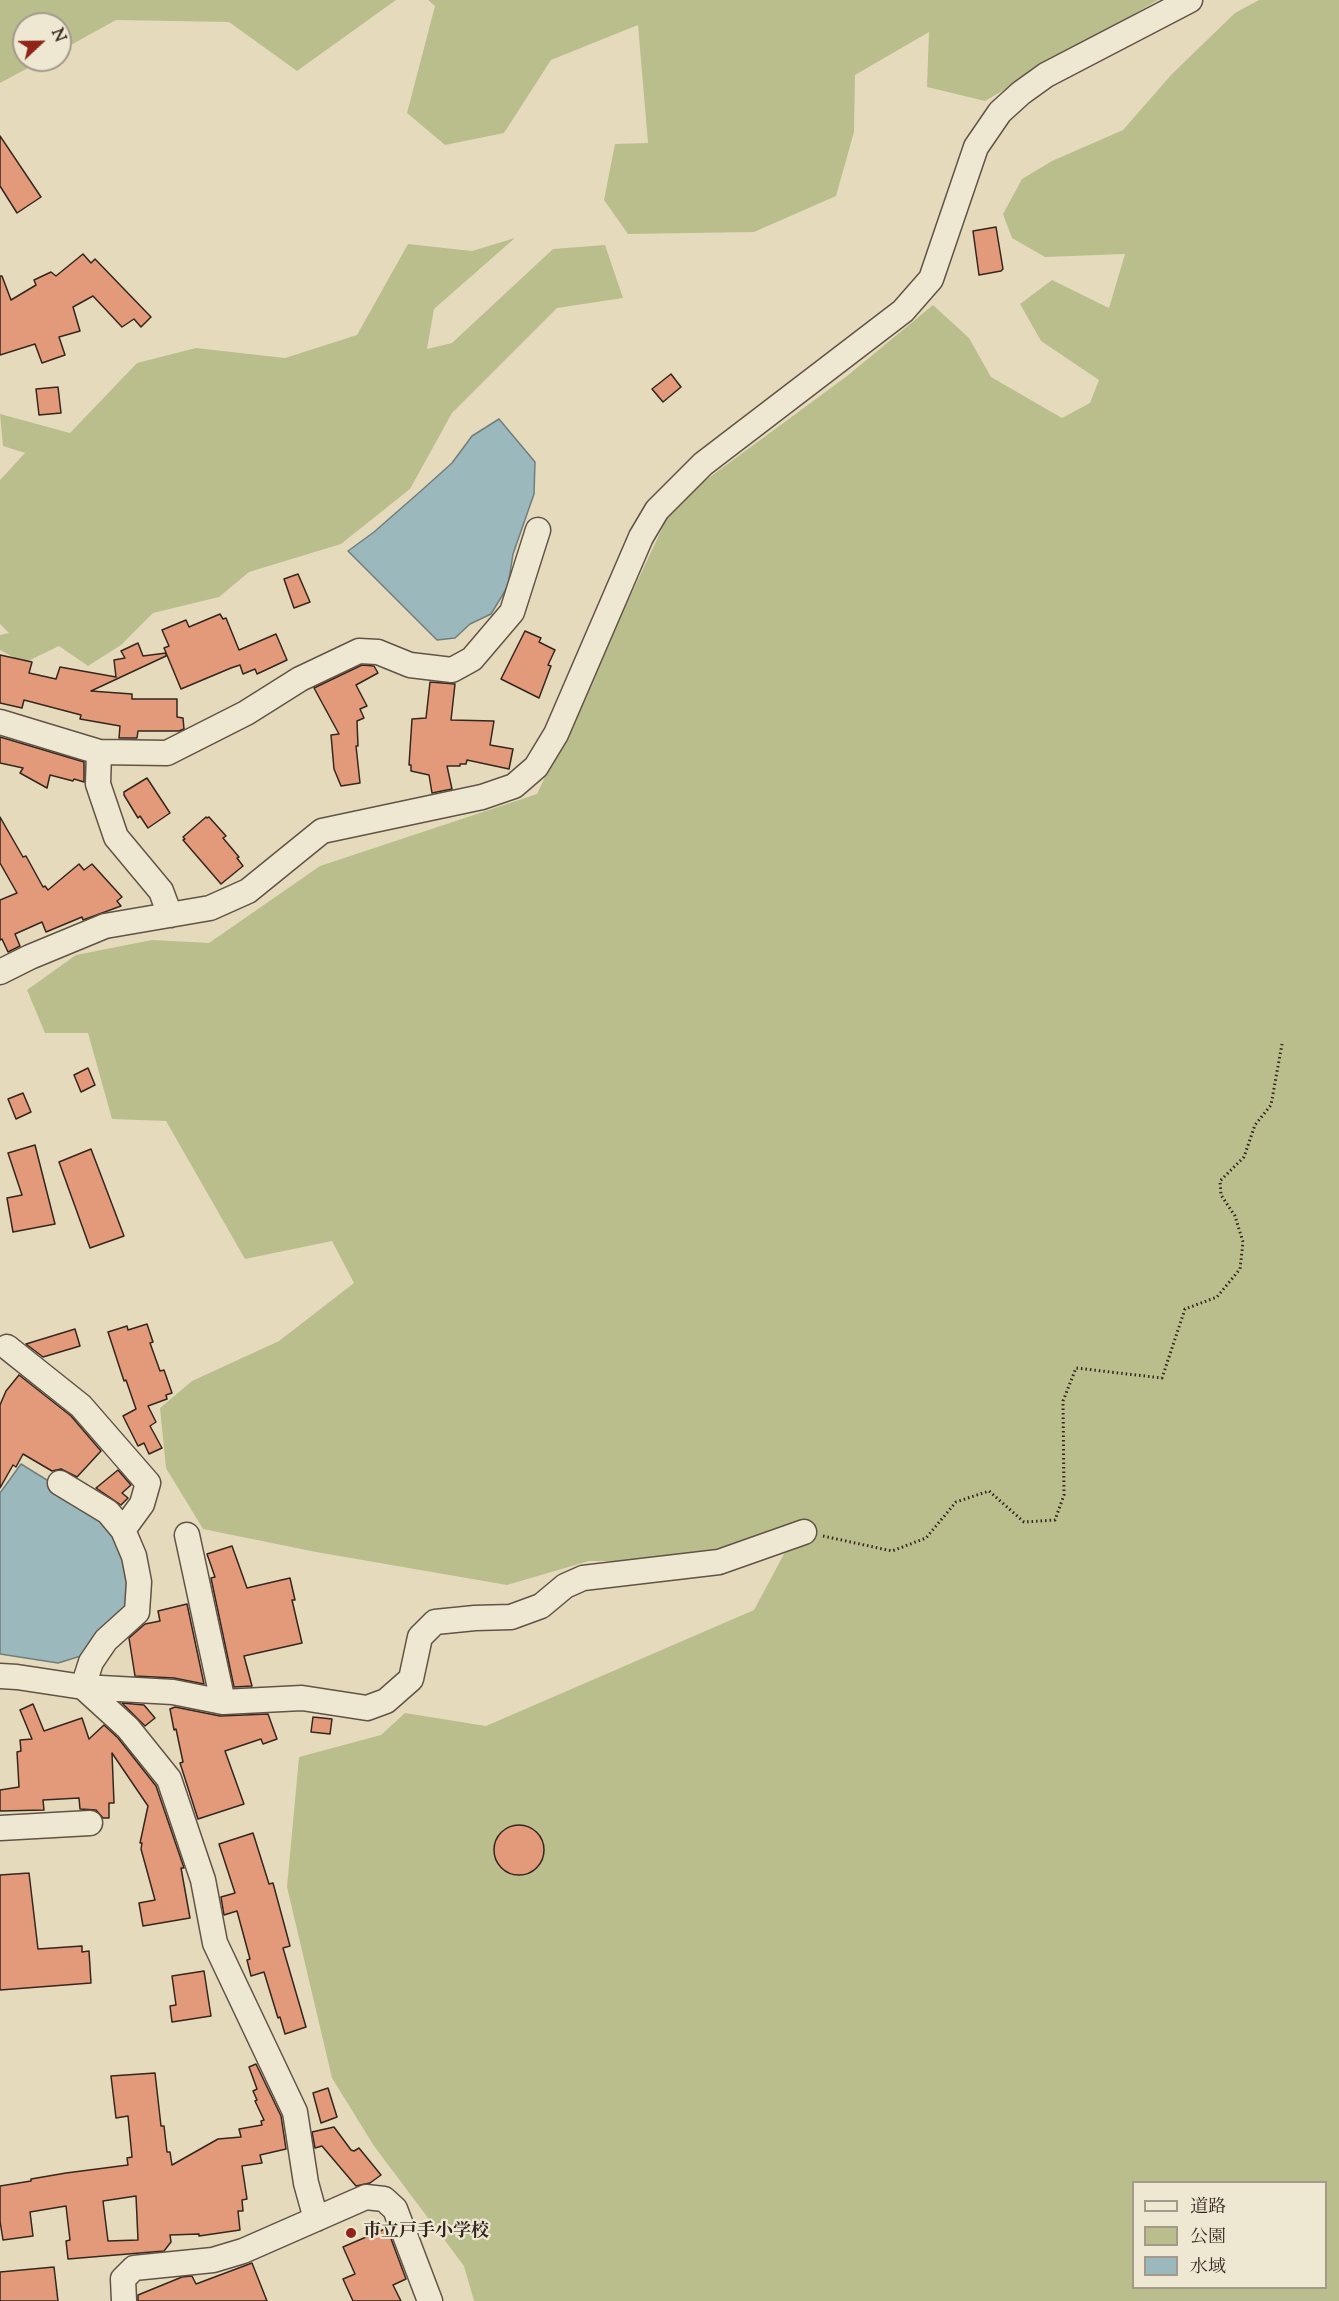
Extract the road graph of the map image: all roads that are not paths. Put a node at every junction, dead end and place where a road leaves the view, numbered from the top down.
1 (1190, 0) edge
2 (538, 530) dead end
3 (0, 722) edge
4 (99, 752) junction
5 (170, 915) junction
6 (0, 972) edge
7 (2, 1350) edge
8 (60, 1484) dead end
9 (123, 1530) junction
10 (804, 1532) road end
11 (187, 1535) dead end
12 (0, 1676) edge
13 (83, 1687) junction
14 (223, 1702) junction
15 (90, 1823) dead end
16 (0, 1828) edge
17 (315, 2219) junction
18 (124, 2301) edge
19 (430, 2301) edge

1 - 5 street
2 - 4 street
3 - 4 street
4 - 5 street
5 - 6 street
7 - 9 street
8 - 9 street
9 - 13 street
10 - 14 street
11 - 14 street
12 - 13 street
13 - 14 street
13 - 17 street
15 - 16 street
17 - 18 street
17 - 19 street

